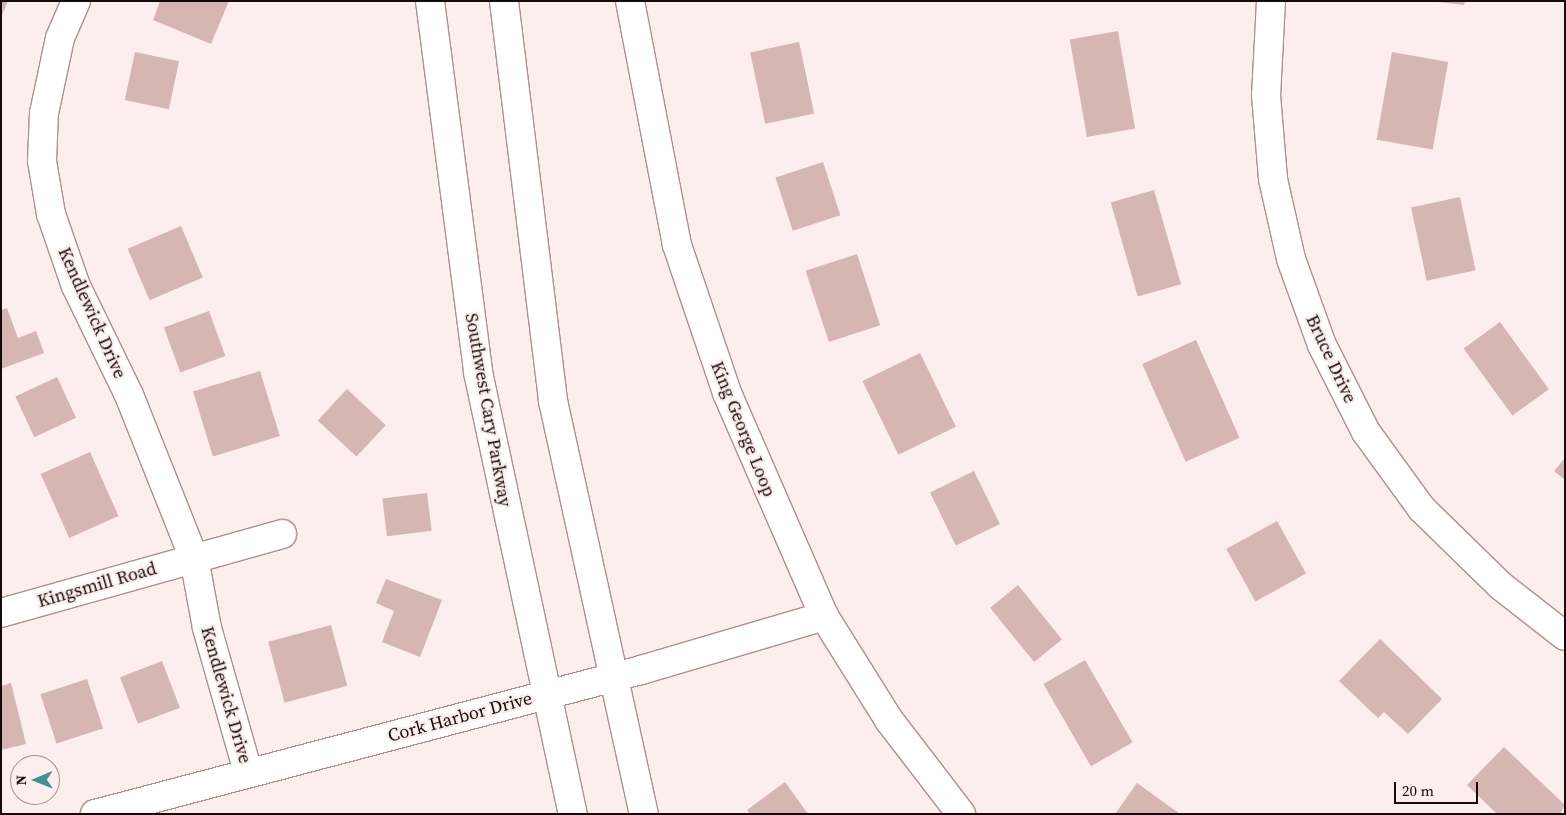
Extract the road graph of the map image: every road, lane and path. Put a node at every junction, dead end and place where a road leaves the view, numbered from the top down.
1 (76, 1) edge
2 (430, 1) edge
3 (504, 1) edge
4 (630, 1) edge
5 (1271, 1) edge
6 (282, 534) dead end
7 (194, 558) junction
8 (1, 613) edge
9 (824, 616) junction
10 (1565, 636) edge
11 (611, 677) junction
12 (546, 694) junction
13 (248, 772) junction
14 (94, 814) edge
15 (573, 814) edge
16 (644, 814) edge
17 (961, 814) edge

1 - 7 street, Kendlewick Drive
2 - 12 street, Southwest Cary Parkway
3 - 11 street
4 - 9 street, King George Loop
5 - 10 street, Bruce Drive
6 - 7 street
7 - 8 street, Kingsmill Road
7 - 13 street, Kendlewick Drive
9 - 11 street, Cork Harbor Drive
9 - 17 street, King George Loop
11 - 12 street, Cork Harbor Drive
11 - 16 street
12 - 13 street, Cork Harbor Drive
12 - 15 street, Southwest Cary Parkway
13 - 14 street, Cork Harbor Drive

